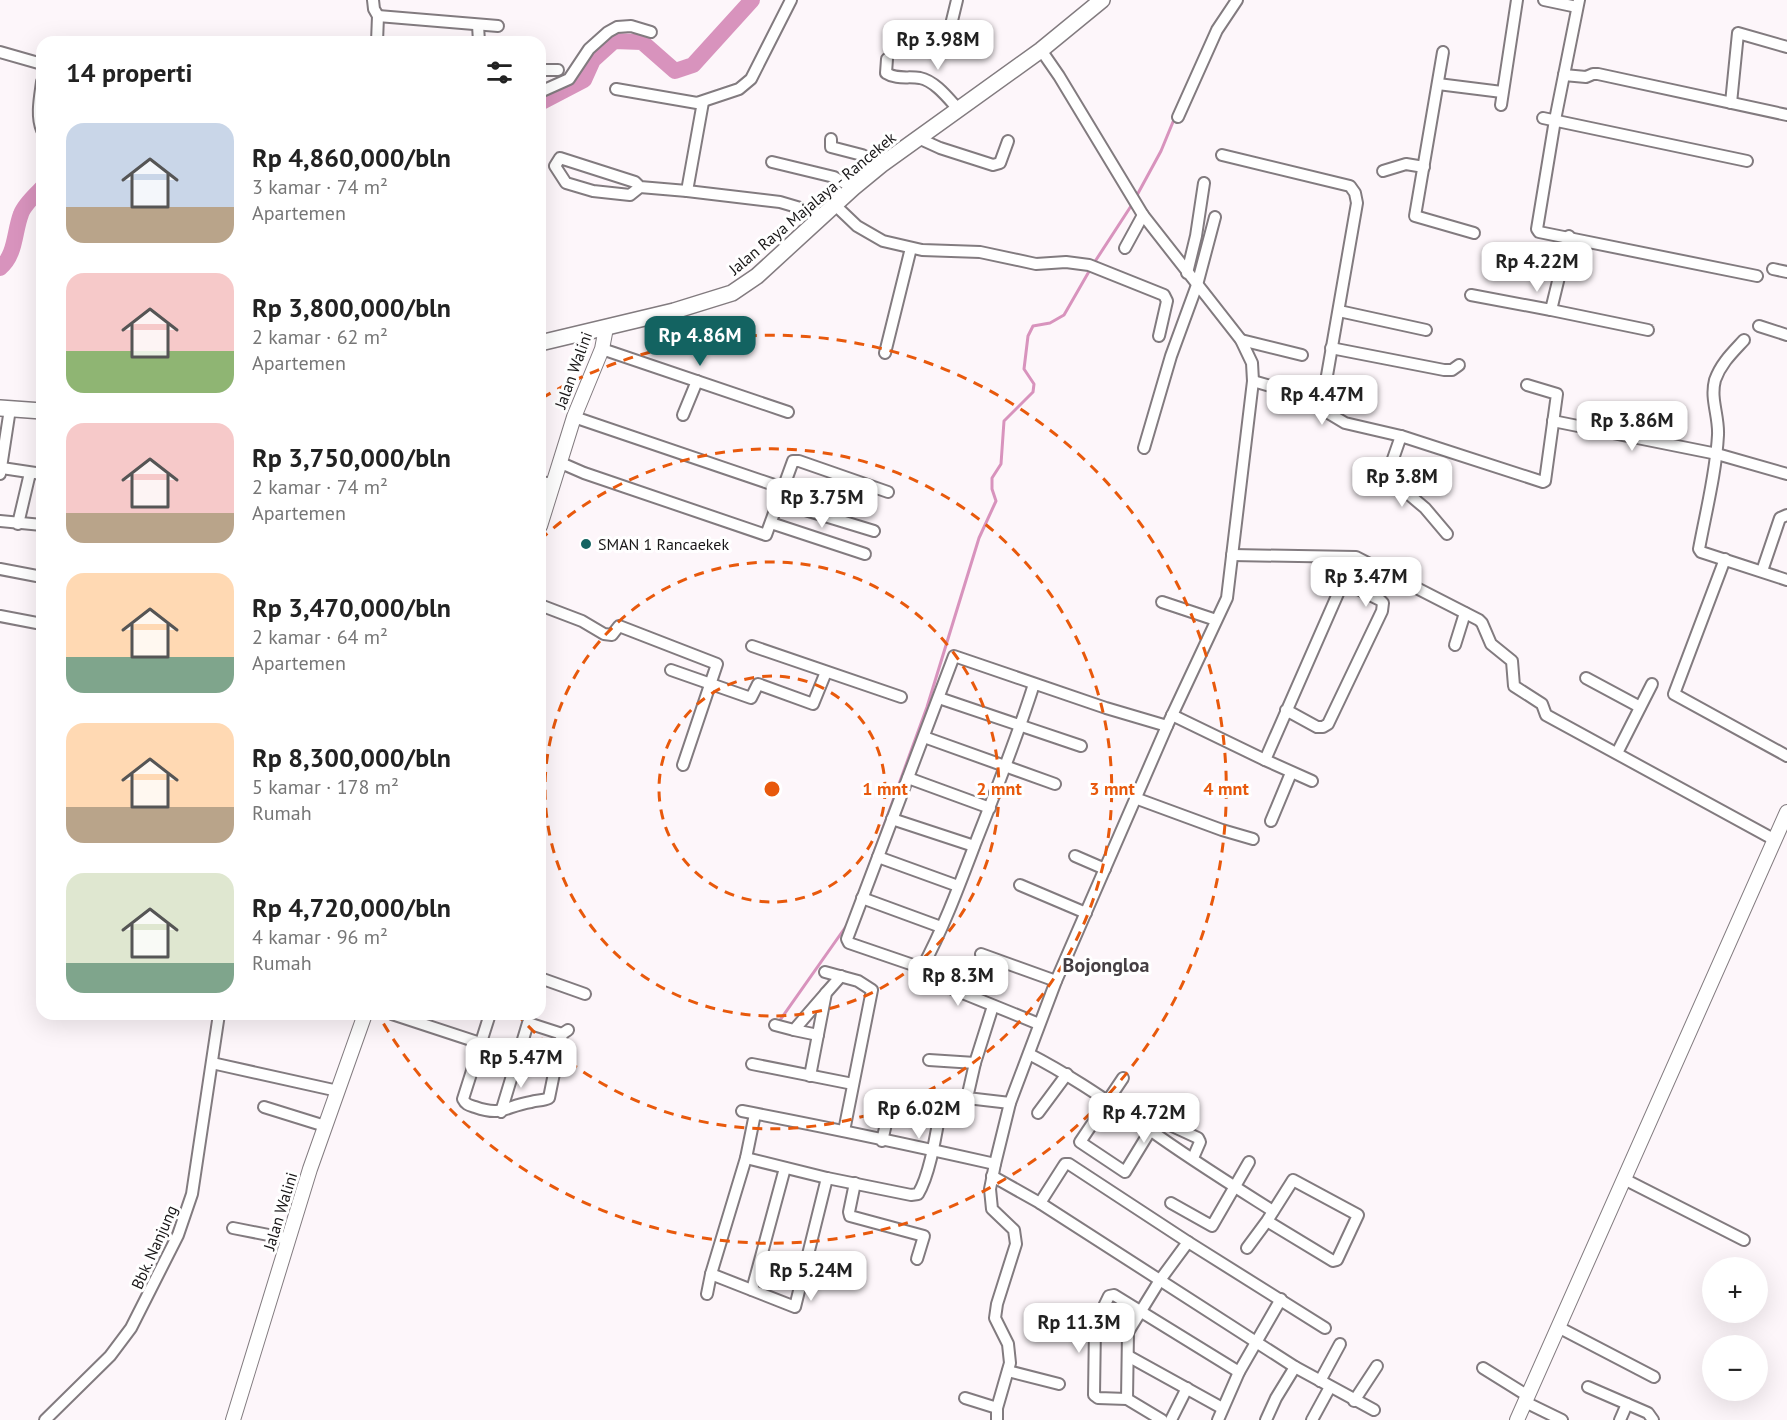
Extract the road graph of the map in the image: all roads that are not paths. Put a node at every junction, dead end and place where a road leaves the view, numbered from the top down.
1 (373, 0) edge
2 (791, 0) edge
3 (957, 0) edge
4 (1102, 0) edge
5 (1237, 0) edge
6 (1517, 0) edge
7 (1544, 0) edge
8 (1578, 3) edge
9 (378, 16) junction
10 (478, 25) junction
11 (498, 26) dead end
12 (651, 32) dead end
13 (935, 34) dead end
14 (377, 36) edge
15 (479, 36) edge
16 (1787, 47) edge
17 (1041, 50) junction
18 (0, 52) edge
19 (1443, 52) dead end
20 (887, 59) dead end
21 (36, 62) edge
22 (558, 70) dead end
23 (546, 71) edge
24 (1564, 75) junction
25 (1438, 84) junction
26 (546, 89) edge
27 (616, 89) dead end
28 (1502, 92) junction
29 (703, 102) junction
30 (1731, 104) junction
31 (1501, 105) dead end
32 (958, 109) junction
33 (1787, 115) edge
34 (1178, 117) dead end
35 (1549, 119) junction
36 (918, 138) junction
37 (831, 139) dead end
38 (1008, 141) dead end
39 (1222, 155) dead end
40 (1747, 161) dead end
41 (772, 162) dead end
42 (881, 165) junction
43 (1424, 167) junction
44 (1383, 171) dead end
45 (1204, 183) dead end
46 (640, 187) junction
47 (853, 188) junction
48 (687, 190) junction
49 (1137, 206) junction
50 (830, 210) junction
51 (1215, 217) dead end
52 (1474, 233) dead end
53 (1569, 236) junction
54 (911, 248) junction
55 (1125, 248) dead end
56 (1773, 269) dead end
57 (1787, 272) edge
58 (1188, 273) junction
59 (1757, 276) dead end
60 (1197, 285) junction
61 (1471, 295) dead end
62 (1551, 310) junction
63 (1339, 311) junction
64 (1759, 326) dead end
65 (606, 328) junction
66 (1426, 330) dead end
67 (1648, 330) dead end
68 (1787, 334) edge
69 (1159, 336) dead end
70 (1241, 340) junction
71 (1744, 340) dead end
72 (546, 342) edge
73 (1331, 348) junction
74 (602, 350) junction
75 (885, 353) dead end
76 (1302, 355) dead end
77 (1459, 365) dead end
78 (697, 381) junction
79 (1253, 381) junction
80 (1527, 385) dead end
81 (5, 408) edge
82 (1321, 410) junction
83 (36, 411) edge
84 (788, 412) dead end
85 (683, 415) dead end
86 (574, 417) junction
87 (1553, 422) junction
88 (1401, 436) junction
89 (1144, 447) dead end
90 (1717, 454) junction
91 (561, 463) junction
92 (1, 471) edge
93 (30, 473) junction
94 (36, 474) edge
95 (1787, 474) edge
96 (547, 483) edge
97 (783, 488) junction
98 (888, 492) dead end
99 (779, 502) junction
100 (1787, 515) edge
101 (0, 521) edge
102 (771, 523) junction
103 (18, 524) junction
104 (36, 525) edge
105 (874, 531) dead end
106 (1447, 534) dead end
107 (865, 554) dead end
108 (1232, 555) junction
109 (1725, 559) junction
110 (0, 569) edge
111 (1761, 571) junction
112 (36, 576) edge
113 (1787, 580) edge
114 (1162, 602) dead end
115 (546, 608) edge
116 (1465, 614) junction
117 (0, 616) edge
118 (1216, 620) junction
119 (36, 623) edge
120 (1455, 645) dead end
121 (752, 646) dead end
122 (671, 670) dead end
123 (826, 672) junction
124 (1586, 678) dead end
125 (1034, 684) junction
126 (1652, 684) dead end
127 (711, 685) junction
128 (901, 697) dead end
129 (939, 698) junction
130 (1640, 707) junction
131 (1286, 710) junction
132 (1172, 714) junction
133 (1021, 726) junction
134 (1167, 726) junction
135 (924, 737) junction
136 (1081, 746) dead end
137 (1617, 753) junction
138 (1787, 756) edge
139 (1265, 760) junction
140 (683, 765) dead end
141 (1006, 766) junction
142 (1291, 773) junction
143 (908, 778) junction
144 (1312, 781) dead end
145 (1056, 784) dead end
146 (1135, 798) junction
147 (990, 808) junction
148 (1787, 812) edge
149 (892, 819) junction
150 (1271, 821) dead end
151 (1254, 839) dead end
152 (1774, 840) junction
153 (974, 846) junction
154 (1075, 856) dead end
155 (878, 857) junction
156 (1105, 869) junction
157 (1020, 885) dead end
158 (958, 886) junction
159 (862, 898) junction
160 (1086, 913) junction
161 (941, 927) junction
162 (981, 954) dead end
163 (825, 972) dead end
164 (841, 976) junction
165 (546, 980) edge
166 (933, 981) dead end
167 (1056, 981) junction
168 (826, 993) junction
169 (585, 994) dead end
170 (993, 1006) junction
171 (218, 1020) edge
172 (363, 1020) edge
173 (410, 1020) edge
174 (488, 1020) edge
175 (1039, 1024) junction
176 (775, 1025) dead end
177 (794, 1030) junction
178 (818, 1035) junction
179 (482, 1044) junction
180 (1029, 1054) junction
181 (518, 1056) junction
182 (929, 1060) dead end
183 (212, 1063) junction
184 (975, 1063) junction
185 (752, 1064) dead end
186 (556, 1068) junction
187 (1067, 1074) junction
188 (810, 1076) junction
189 (1123, 1078) dead end
190 (854, 1084) junction
191 (338, 1090) junction
192 (892, 1098) dead end
193 (942, 1101) dead end
194 (1109, 1101) junction
195 (1010, 1103) junction
196 (264, 1107) dead end
197 (741, 1111) dead end
198 (501, 1112) junction
199 (1125, 1112) junction
200 (1038, 1113) dead end
201 (755, 1114) junction
202 (325, 1126) junction
203 (844, 1131) junction
204 (1150, 1131) junction
205 (882, 1141) junction
206 (932, 1150) junction
207 (746, 1158) junction
208 (1193, 1158) junction
209 (1249, 1162) dead end
210 (995, 1164) junction
211 (785, 1168) junction
212 (993, 1176) junction
213 (827, 1178) junction
214 (1624, 1179) junction
215 (855, 1183) junction
216 (1235, 1187) junction
217 (1040, 1203) junction
218 (1171, 1203) dead end
219 (1270, 1216) junction
220 (234, 1228) dead end
221 (289, 1239) junction
222 (1744, 1240) dead end
223 (1188, 1242) junction
224 (1247, 1248) dead end
225 (917, 1259) dead end
226 (711, 1274) junction
227 (1160, 1280) junction
228 (752, 1290) junction
229 (707, 1294) dead end
230 (1281, 1299) junction
231 (1141, 1313) junction
232 (1325, 1328) dead end
233 (1558, 1328) junction
234 (1257, 1342) junction
235 (1340, 1344) dead end
236 (1128, 1356) junction
237 (1377, 1366) dead end
238 (1295, 1367) junction
239 (1483, 1368) dead end
240 (1008, 1371) junction
241 (1239, 1372) junction
242 (1654, 1377) dead end
243 (1320, 1381) junction
244 (1059, 1384) dead end
245 (1330, 1387) junction
246 (1587, 1387) dead end
247 (1187, 1388) junction
248 (965, 1398) dead end
249 (1126, 1399) junction
250 (1526, 1399) junction
251 (1354, 1401) junction
252 (1627, 1404) junction
253 (997, 1408) junction
254 (1222, 1408) junction
255 (1374, 1410) dead end
256 (45, 1420) edge
257 (233, 1420) edge
258 (997, 1420) edge
259 (1162, 1420) edge
260 (1172, 1420) edge
261 (1218, 1420) edge
262 (1266, 1420) edge
263 (1312, 1420) edge
264 (1517, 1420) edge
265 (1562, 1420) edge
266 (1620, 1420) edge
267 (1653, 1420) edge

1 - 9 street
2 - 29 street
3 - 13 street
4 - 17 main road, Jalan Raya Majalaya - Rancekek
5 - 34 street
6 - 28 street
7 - 8 street
8 - 24 street
9 - 10 street
9 - 14 street
10 - 11 street
10 - 15 street
12 - 26 street
16 - 30 street
17 - 32 main road, Jalan Raya Majalaya - Rancekek
17 - 49 street
18 - 21 street
19 - 25 street
20 - 32 street
22 - 23 street
24 - 30 street
24 - 35 street
25 - 28 street
25 - 43 street
27 - 29 street
28 - 31 street
29 - 48 street
30 - 33 street
32 - 36 main road, Jalan Raya Majalaya - Rancekek
35 - 40 street
35 - 53 street
36 - 38 street
36 - 42 main road, Jalan Raya Majalaya - Rancekek
37 - 42 street
39 - 63 street
41 - 47 street
42 - 47 main road, Jalan Raya Majalaya - Rancekek
43 - 44 street
43 - 52 street
45 - 58 street
46 - 46 street
46 - 48 street
47 - 50 main road, Jalan Raya Majalaya - Rancekek
48 - 50 street
49 - 55 street
49 - 58 street
50 - 54 street
50 - 65 main road, Jalan Raya Majalaya - Rancekek
51 - 60 street
53 - 59 street
53 - 62 street
54 - 69 street
54 - 75 street
56 - 57 street
58 - 60 street
60 - 70 street
60 - 89 street
61 - 62 street
62 - 67 street
63 - 66 street
63 - 73 street
64 - 68 street
65 - 72 main road, Jalan Raya Majalaya - Rancekek
65 - 74 street, Jalan Walini
70 - 76 street
70 - 79 street
71 - 90 street
73 - 77 street
73 - 82 street
74 - 78 street
74 - 86 street, Jalan Walini
78 - 84 street
78 - 85 street
79 - 82 street
79 - 108 street
80 - 87 street
81 - 83 main road
81 - 92 street
82 - 88 street
86 - 91 street, Jalan Walini
86 - 97 street
87 - 88 street
87 - 90 street
88 - 106 street
90 - 95 street
90 - 109 street
91 - 96 street, Jalan Walini
91 - 102 street
92 - 93 street
93 - 94 street
93 - 103 street
97 - 98 street
97 - 99 street
99 - 102 street
99 - 105 street
100 - 111 street
101 - 103 street
102 - 107 street
103 - 104 street
108 - 116 street
108 - 118 street
109 - 111 street
109 - 138 street
110 - 112 street
111 - 113 street
114 - 118 street
115 - 127 street
116 - 120 street
116 - 137 street
117 - 119 street
118 - 132 street
121 - 123 street
122 - 127 street
123 - 127 street
123 - 128 street
124 - 130 street
125 - 129 street
125 - 133 street
125 - 134 street
126 - 130 street
127 - 140 street
129 - 133 street
129 - 135 street
130 - 137 street
131 - 131 street
131 - 139 street
132 - 134 street
132 - 139 street
133 - 136 street
133 - 141 street
134 - 146 street
135 - 141 street
135 - 143 street
137 - 152 street
139 - 142 street
141 - 145 street
141 - 147 street
142 - 144 street
142 - 150 street
143 - 147 street
143 - 149 street
146 - 151 street
146 - 156 street
147 - 153 street
148 - 152 street
149 - 153 street
149 - 155 street
152 - 214 street
153 - 158 street
154 - 156 street
155 - 158 street
155 - 159 street
156 - 160 street
157 - 160 street
158 - 161 street
159 - 161 street
159 - 161 street
160 - 167 street
162 - 167 street
163 - 164 street
164 - 168 street
164 - 190 street
165 - 169 street
166 - 170 street
167 - 175 street
168 - 177 street
168 - 178 street
170 - 175 street
170 - 184 street
171 - 183 street, Bbk. Nanjung
172 - 191 street, Jalan Walini
173 - 179 street
174 - 179 street
175 - 180 street
176 - 177 street
177 - 178 street
178 - 188 street
179 - 181 street
179 - 198 street
180 - 187 street
180 - 195 street
181 - 186 street
181 - 186 street
181 - 198 street
182 - 184 street
183 - 191 street
183 - 256 street, Bbk. Nanjung
184 - 195 street
185 - 188 street
186 - 198 street
187 - 194 street
187 - 200 street
188 - 190 street
189 - 194 street
190 - 203 street
191 - 202 street, Jalan Walini
192 - 205 street
193 - 206 street
194 - 199 street
194 - 204 street
195 - 210 street
196 - 202 street
197 - 201 street
199 - 204 street
199 - 208 street
201 - 203 street
201 - 207 street
202 - 221 street, Jalan Walini
203 - 205 street
204 - 208 street
205 - 206 street
206 - 210 street
206 - 215 street
207 - 211 street
207 - 226 street
208 - 216 street
209 - 216 street
210 - 212 street
211 - 213 street
211 - 228 street
212 - 217 street
212 - 240 street
213 - 215 street
213 - 228 street
214 - 222 street
214 - 233 street
215 - 225 street
216 - 218 street
216 - 219 street
217 - 223 street
217 - 227 street
219 - 219 street
219 - 224 street
220 - 221 street
221 - 257 street, Jalan Walini
223 - 227 street
223 - 230 street
226 - 228 street
226 - 229 street
227 - 231 street
227 - 234 street
230 - 232 street
230 - 234 street
231 - 236 street
231 - 241 street
231 - 249 street
233 - 242 street
233 - 250 street
234 - 238 street
234 - 241 street
235 - 243 street
236 - 247 street
236 - 249 street
237 - 251 street
238 - 243 street
238 - 262 street
239 - 250 street
240 - 244 street
240 - 253 street
241 - 254 street
243 - 245 street
245 - 251 street
245 - 263 street
246 - 252 street
247 - 254 street
247 - 260 street
248 - 253 street
249 - 259 street
250 - 264 street
250 - 265 street
251 - 255 street
252 - 266 street
252 - 267 street
253 - 258 street
254 - 261 street

